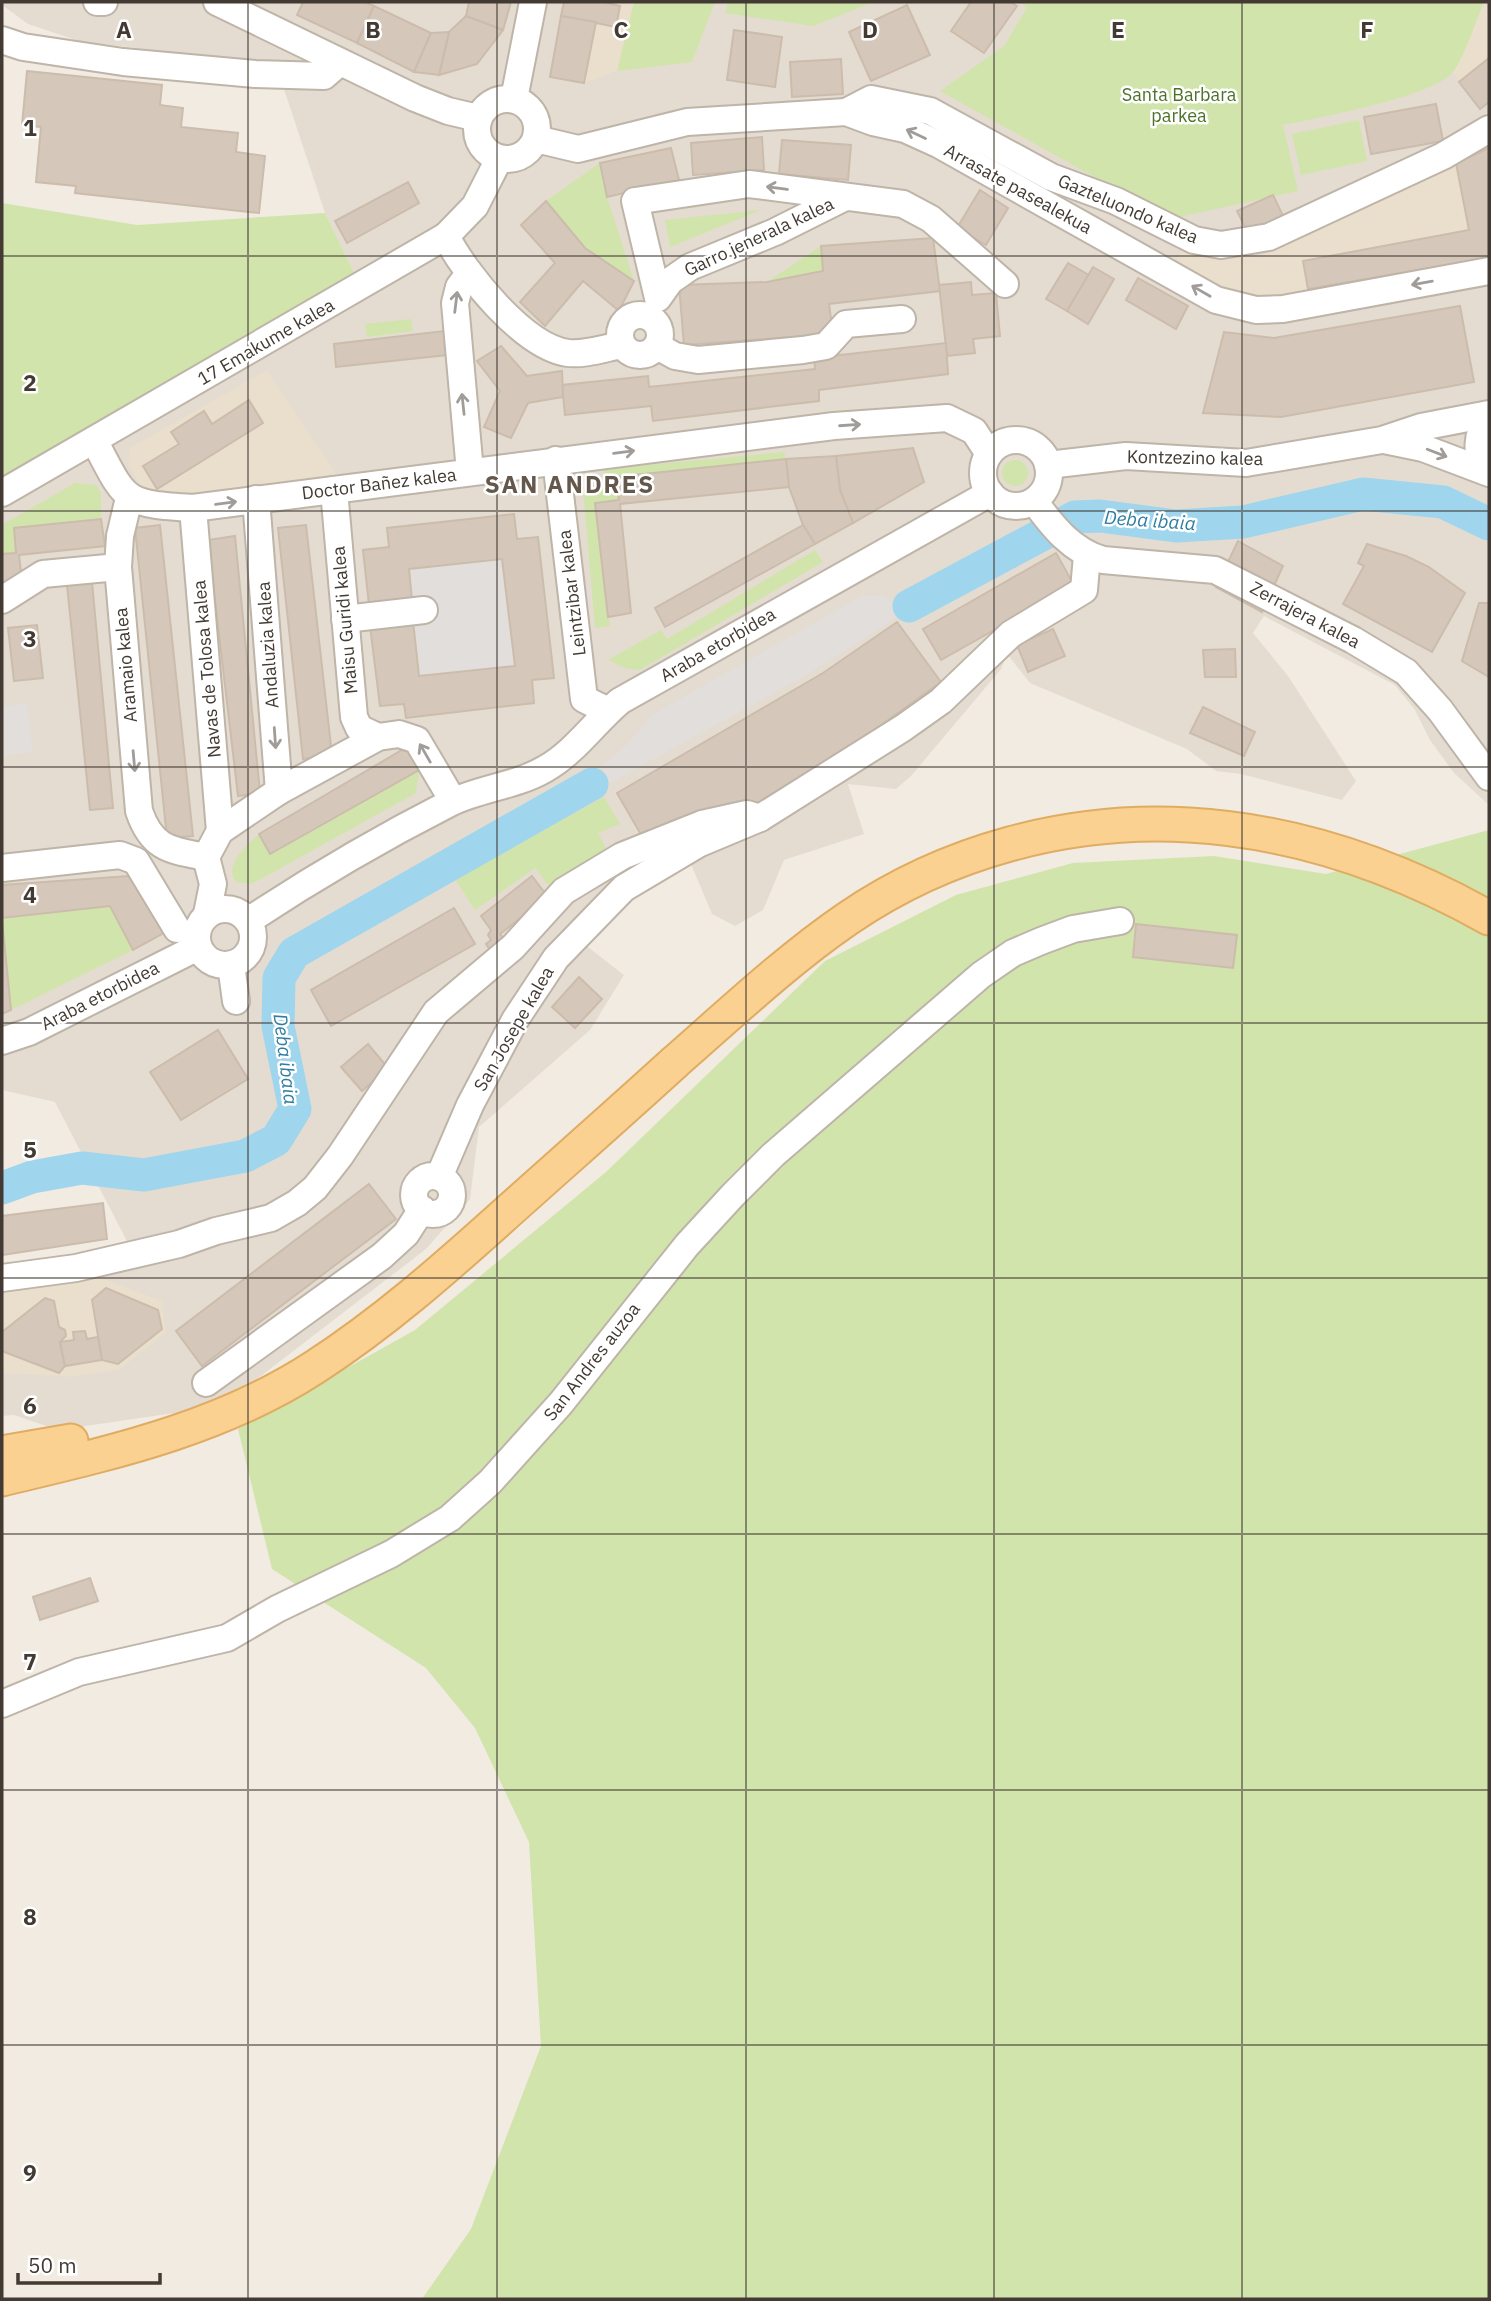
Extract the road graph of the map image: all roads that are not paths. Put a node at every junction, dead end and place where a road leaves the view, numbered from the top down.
1 (97, 2) edge
2 (104, 2) edge
3 (533, 2) edge
4 (226, 4) edge
5 (2, 40) edge
6 (340, 62) junction
7 (514, 99) junction
8 (846, 112) junction
9 (478, 118) junction
10 (1489, 129) edge
11 (536, 139) junction
12 (499, 159) junction
13 (845, 197) junction
14 (446, 236) junction
15 (1489, 271) edge
16 (469, 274) junction
17 (1005, 284) dead end
18 (655, 308) junction
19 (902, 319) dead end
20 (622, 345) junction
21 (657, 346) junction
22 (1489, 416) edge
23 (94, 440) junction
24 (1382, 440) junction
25 (989, 454) junction
26 (556, 460) junction
27 (1048, 465) junction
28 (470, 472) junction
29 (1489, 472) edge
30 (334, 490) junction
31 (2, 493) edge
32 (990, 493) junction
33 (129, 498) junction
34 (256, 499) junction
35 (1037, 505) junction
36 (193, 508) junction
37 (1079, 550) junction
38 (118, 567) junction
39 (2, 600) edge
40 (424, 610) dead end
41 (345, 619) junction
42 (608, 711) junction
43 (378, 737) junction
44 (1489, 777) edge
45 (279, 791) junction
46 (453, 801) junction
47 (760, 818) junction
48 (220, 831) junction
49 (206, 857) junction
50 (2, 868) edge
51 (207, 914) junction
52 (1489, 918) edge
53 (248, 921) junction
54 (1120, 921) dead end
55 (177, 929) dead end
56 (198, 947) junction
57 (231, 965) junction
58 (236, 1001) dead end
59 (2, 1041) edge
60 (2, 1278) edge
61 (206, 1383) dead end
62 (231, 1412) junction
63 (2, 1453) edge
64 (101, 1455) junction
65 (2, 1479) edge
66 (2, 1496) edge
67 (2, 1704) edge

1 - 2 street
3 - 7 street
4 - 6 street
5 - 6 street
6 - 9 street
7 - 9 street
7 - 11 street
8 - 10 street, Gazteluondo kalea
8 - 11 street, Arrasate pasealekua
15 -> 8 street, Arrasate pasealekua
9 - 12 street
11 - 12 street
12 - 14 street, 17 Emakume kalea
13 - 17 street, Garro jenerala kalea
13 - 18 street, Garro jenerala kalea
13 -> 18 street, Garro jenerala kalea
14 - 16 street
14 - 23 street, 17 Emakume kalea
16 - 20 street
28 -> 16 street
18 - 20 street
18 - 21 street
19 - 21 street
20 - 21 street
22 - 24 street, Kontzezino kalea
22 - 29 street
23 - 31 street, 17 Emakume kalea
23 - 33 street
24 - 27 street, Kontzezino kalea
24 -> 29 street, Kontzezino kalea
26 -> 25 street, Doctor Bañez kalea
25 - 27 street
25 - 32 street
26 - 28 street, Doctor Bañez kalea
26 - 42 street, Leintzibar kalea
27 - 35 street
28 - 30 street, Doctor Bañez kalea
30 - 34 street, Doctor Bañez kalea
30 - 41 street, Maisu Guridi kalea
32 - 35 street
32 - 42 street, Araba etorbidea
33 - 36 street, Doctor Bañez kalea
33 - 38 street, Aramaio kalea
36 -> 34 street, Doctor Bañez kalea
34 -> 45 street, Andaluzia kalea
35 - 37 street
36 - 48 street, Navas de Tolosa kalea
37 - 44 street, Zerrajera kalea
37 - 47 street, San Josepe kalea
38 - 39 street
38 -> 49 street, Aramaio kalea
40 - 41 street
41 - 43 street, Maisu Guridi kalea
42 - 46 street, Araba etorbidea
43 - 45 street
46 -> 43 street
45 - 48 street
46 - 53 street, Araba etorbidea
47 - 60 street
47 - 61 street, San Josepe kalea
48 - 49 street
49 - 51 street
50 - 55 street
51 - 53 street
51 - 56 street
52 - 62 main road
53 - 57 street
54 - 67 street, San Andres auzoa
56 - 57 street
56 - 59 street, Araba etorbidea
57 - 58 street
62 - 63 main road
62 - 64 main road
64 - 65 main road
64 - 66 main road

